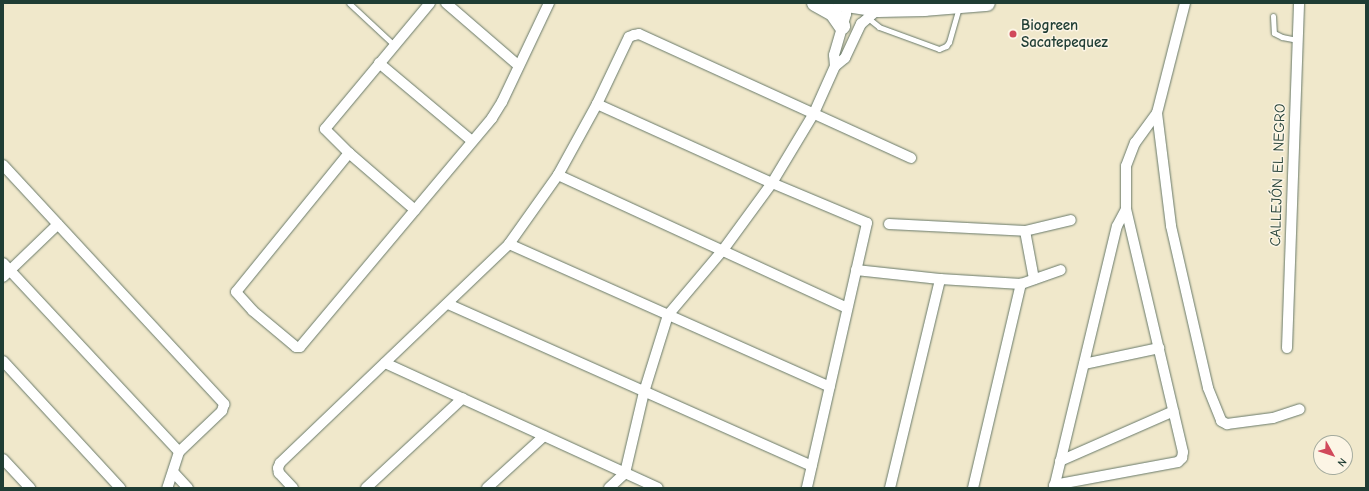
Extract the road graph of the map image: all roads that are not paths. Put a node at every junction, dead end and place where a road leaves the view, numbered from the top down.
1 (349, 3) edge
2 (430, 3) edge
3 (446, 3) edge
4 (549, 3) edge
5 (815, 3) edge
6 (844, 3) edge
7 (987, 3) edge
8 (1185, 3) edge
9 (1299, 3) edge
10 (960, 5) junction
11 (873, 13) junction
12 (1273, 16) dead end
13 (840, 33) junction
14 (1297, 40) junction
15 (394, 45) junction
16 (850, 45) junction
17 (379, 63) junction
18 (520, 66) junction
19 (835, 66) junction
20 (597, 104) junction
21 (814, 113) junction
22 (1156, 113) junction
23 (472, 141) junction
24 (349, 153) junction
25 (911, 158) dead end
26 (3, 165) edge
27 (558, 175) junction
28 (772, 183) junction
29 (1126, 209) junction
30 (414, 210) junction
31 (1071, 220) dead end
32 (58, 224) junction
33 (889, 224) dead end
34 (1025, 231) junction
35 (510, 244) junction
36 (723, 250) junction
37 (5, 270) edge
38 (856, 270) junction
39 (1060, 270) dead end
40 (940, 279) junction
41 (1034, 279) junction
42 (1021, 284) junction
43 (448, 304) junction
44 (848, 308) junction
45 (668, 315) junction
46 (1160, 348) junction
47 (1287, 348) dead end
48 (3, 361) edge
49 (385, 363) junction
50 (1084, 364) junction
51 (830, 387) junction
52 (644, 392) junction
53 (463, 398) junction
54 (1300, 409) dead end
55 (1174, 411) junction
56 (544, 436) junction
57 (179, 452) junction
58 (3, 459) edge
59 (1060, 460) junction
60 (812, 466) junction
61 (173, 472) junction
62 (625, 473) junction
63 (1054, 486) edge
64 (30, 488) edge
65 (120, 488) edge
66 (167, 488) edge
67 (188, 488) edge
68 (293, 488) edge
69 (366, 488) edge
70 (487, 488) edge
71 (608, 488) edge
72 (658, 488) edge
73 (807, 488) edge
74 (890, 488) edge
75 (973, 488) edge

1 - 15 lane
2 - 15 street
3 - 18 street
4 - 18 street
5 - 13 main road
6 - 11 main road
6 - 13 street
7 - 10 main road
8 - 22 street
9 - 14 street, CALLEJÓN EL NEGRO
10 - 11 main road
10 - 11 lane
11 - 16 street
12 - 14 lane
13 - 16 street
13 - 19 street
14 - 47 street, CALLEJÓN EL NEGRO
15 - 17 street
16 - 19 street
17 - 23 street
17 - 24 street
18 - 23 street
19 - 21 street
20 - 21 street
20 - 27 street
20 - 28 street
21 - 25 street
21 - 28 street
22 - 29 street
22 - 54 street
23 - 30 street
24 - 30 street
24 - 30 street
26 - 32 street
27 - 35 street
27 - 36 street
28 - 36 street
28 - 38 street
29 - 46 street
29 - 50 street
31 - 34 street
32 - 37 street
32 - 57 street
33 - 34 street
34 - 41 street
35 - 43 street
35 - 45 street
36 - 44 street
36 - 45 street
37 - 57 street
38 - 40 street
38 - 44 street
39 - 41 street
40 - 42 street
40 - 74 street
41 - 42 street
42 - 75 street
43 - 49 street
43 - 52 street
44 - 51 street
45 - 51 street
45 - 52 street
46 - 50 street
46 - 55 street
48 - 65 street
49 - 53 street
49 - 68 street
50 - 59 street
51 - 60 street
52 - 60 street
52 - 62 street
53 - 56 street
53 - 69 street
55 - 59 street
55 - 63 street
56 - 62 street
56 - 70 street
57 - 61 street
58 - 64 street
59 - 63 street
60 - 73 street
61 - 66 street
61 - 67 street
62 - 71 street
62 - 72 street

